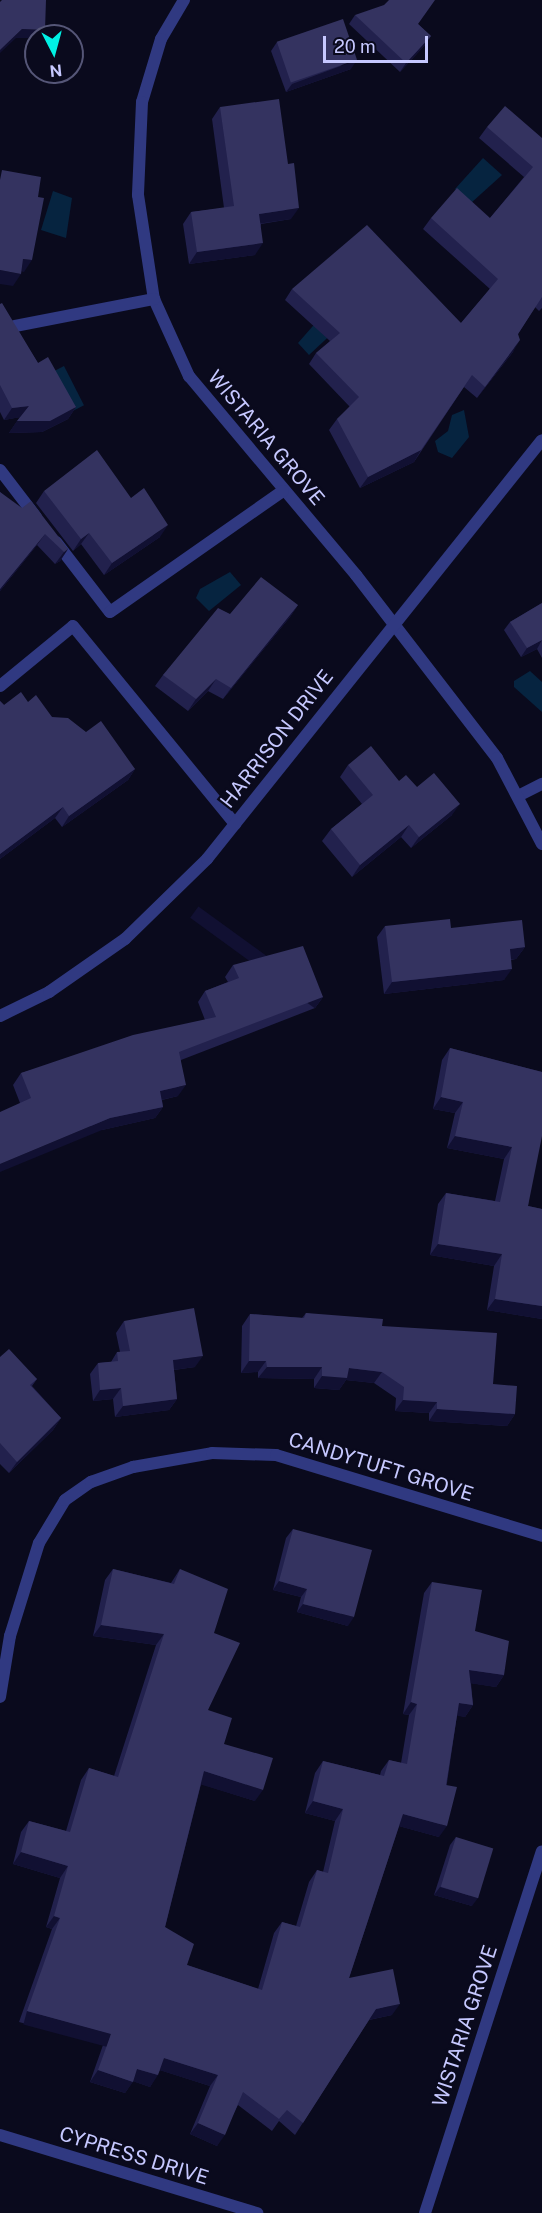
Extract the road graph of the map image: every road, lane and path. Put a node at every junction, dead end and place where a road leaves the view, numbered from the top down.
1 (184, 0) edge
2 (154, 299) junction
3 (15, 326) edge
4 (542, 440) edge
5 (0, 470) edge
6 (283, 491) junction
7 (394, 623) junction
8 (0, 686) edge
9 (542, 784) edge
10 (518, 796) junction
11 (235, 824) junction
12 (542, 844) edge
13 (0, 1016) edge
14 (542, 1536) edge
15 (0, 1697) edge
16 (542, 1851) edge
17 (0, 2135) edge
18 (257, 2213) edge
19 (425, 2213) edge

1 - 2 street, WISTARIA GROVE
2 - 3 street
2 - 6 street, WISTARIA GROVE
4 - 7 street, HARRISON DRIVE
5 - 6 street
6 - 7 street, WISTARIA GROVE
7 - 10 street, WISTARIA GROVE
7 - 11 street, HARRISON DRIVE
8 - 11 street
9 - 10 street
10 - 12 street, WISTARIA GROVE
11 - 13 street, HARRISON DRIVE
14 - 15 street, CANDYTUFT GROVE
16 - 19 street, WISTARIA GROVE
17 - 18 street, CYPRESS DRIVE

